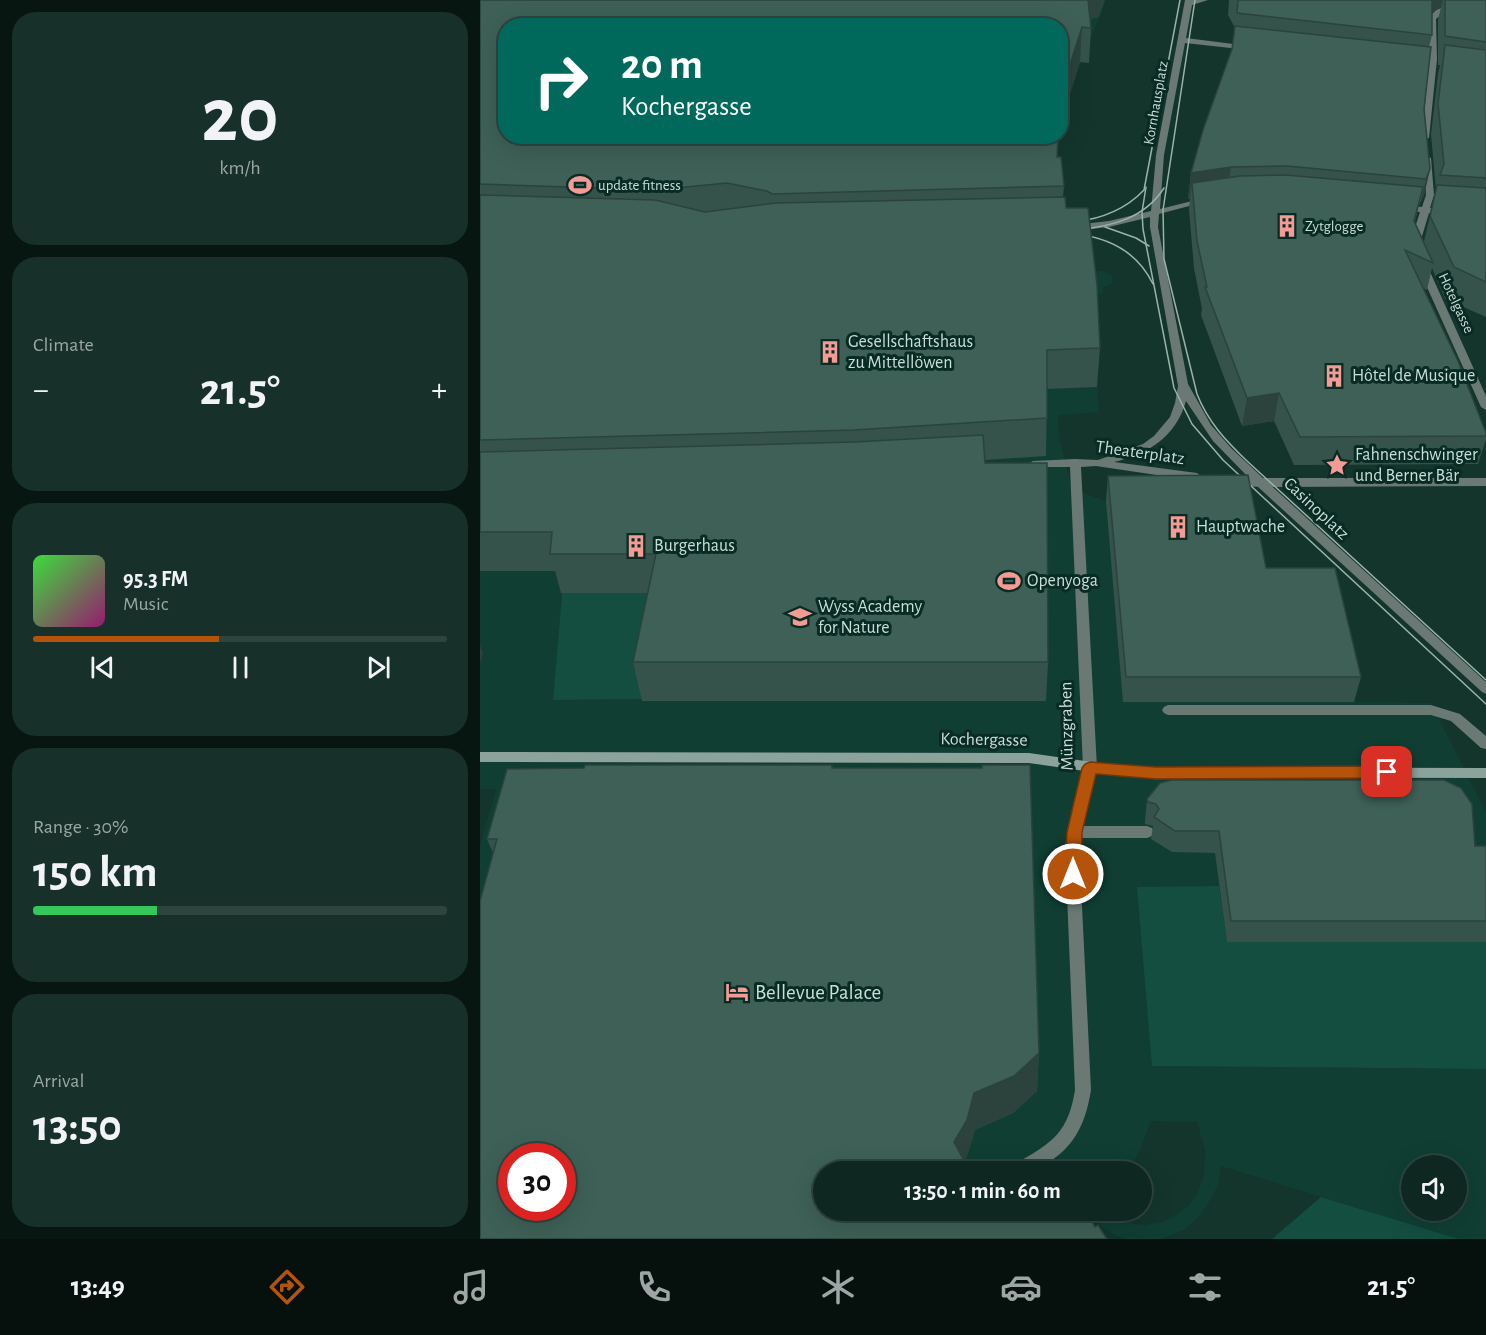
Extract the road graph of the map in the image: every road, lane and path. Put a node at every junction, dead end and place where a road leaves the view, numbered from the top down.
1 (1204, 0) edge
2 (1468, 0) edge
3 (1189, 2) edge
4 (1181, 40) junction
5 (1256, 49) edge
6 (1422, 67) edge
7 (1432, 69) junction
8 (1442, 70) edge
9 (1212, 200) edge
10 (1394, 206) edge
11 (1425, 210) junction
12 (1155, 212) junction
13 (1459, 214) edge
14 (1064, 228) edge
15 (1182, 378) junction
16 (1486, 407) edge
17 (1075, 462) junction
18 (1024, 465) edge
19 (1486, 482) edge
20 (1261, 483) junction
21 (1486, 689) edge
22 (1168, 710) dead end
23 (1486, 744) edge
24 (480, 757) edge
25 (1090, 768) junction
26 (1486, 772) edge
27 (1074, 832) junction
28 (1147, 832) dead end
29 (1034, 1161) edge

1 - 3 street
2 - 7 street, Hotelgasse
3 - 4 street, Kornhausplatz
4 - 5 street
4 - 12 street, Kornhausplatz
6 - 7 street
7 - 8 street
7 - 11 street, Hotelgasse
9 - 12 street
10 - 11 street
11 - 13 street
11 - 16 street, Hotelgasse
12 - 14 street
12 - 15 street, Theaterplatz
15 - 17 street, Theaterplatz
15 - 20 street, Theaterplatz
17 - 18 street
17 - 20 street, Theaterplatz
17 - 25 street, Münzgraben
19 - 20 street, Casinoplatz
20 - 21 street, Casinoplatz
22 - 23 street
24 - 25 street, Kochergasse
25 - 26 street, Kochergasse
25 - 27 street, Münzgraben
27 - 28 street
27 - 29 street, Münzgraben

